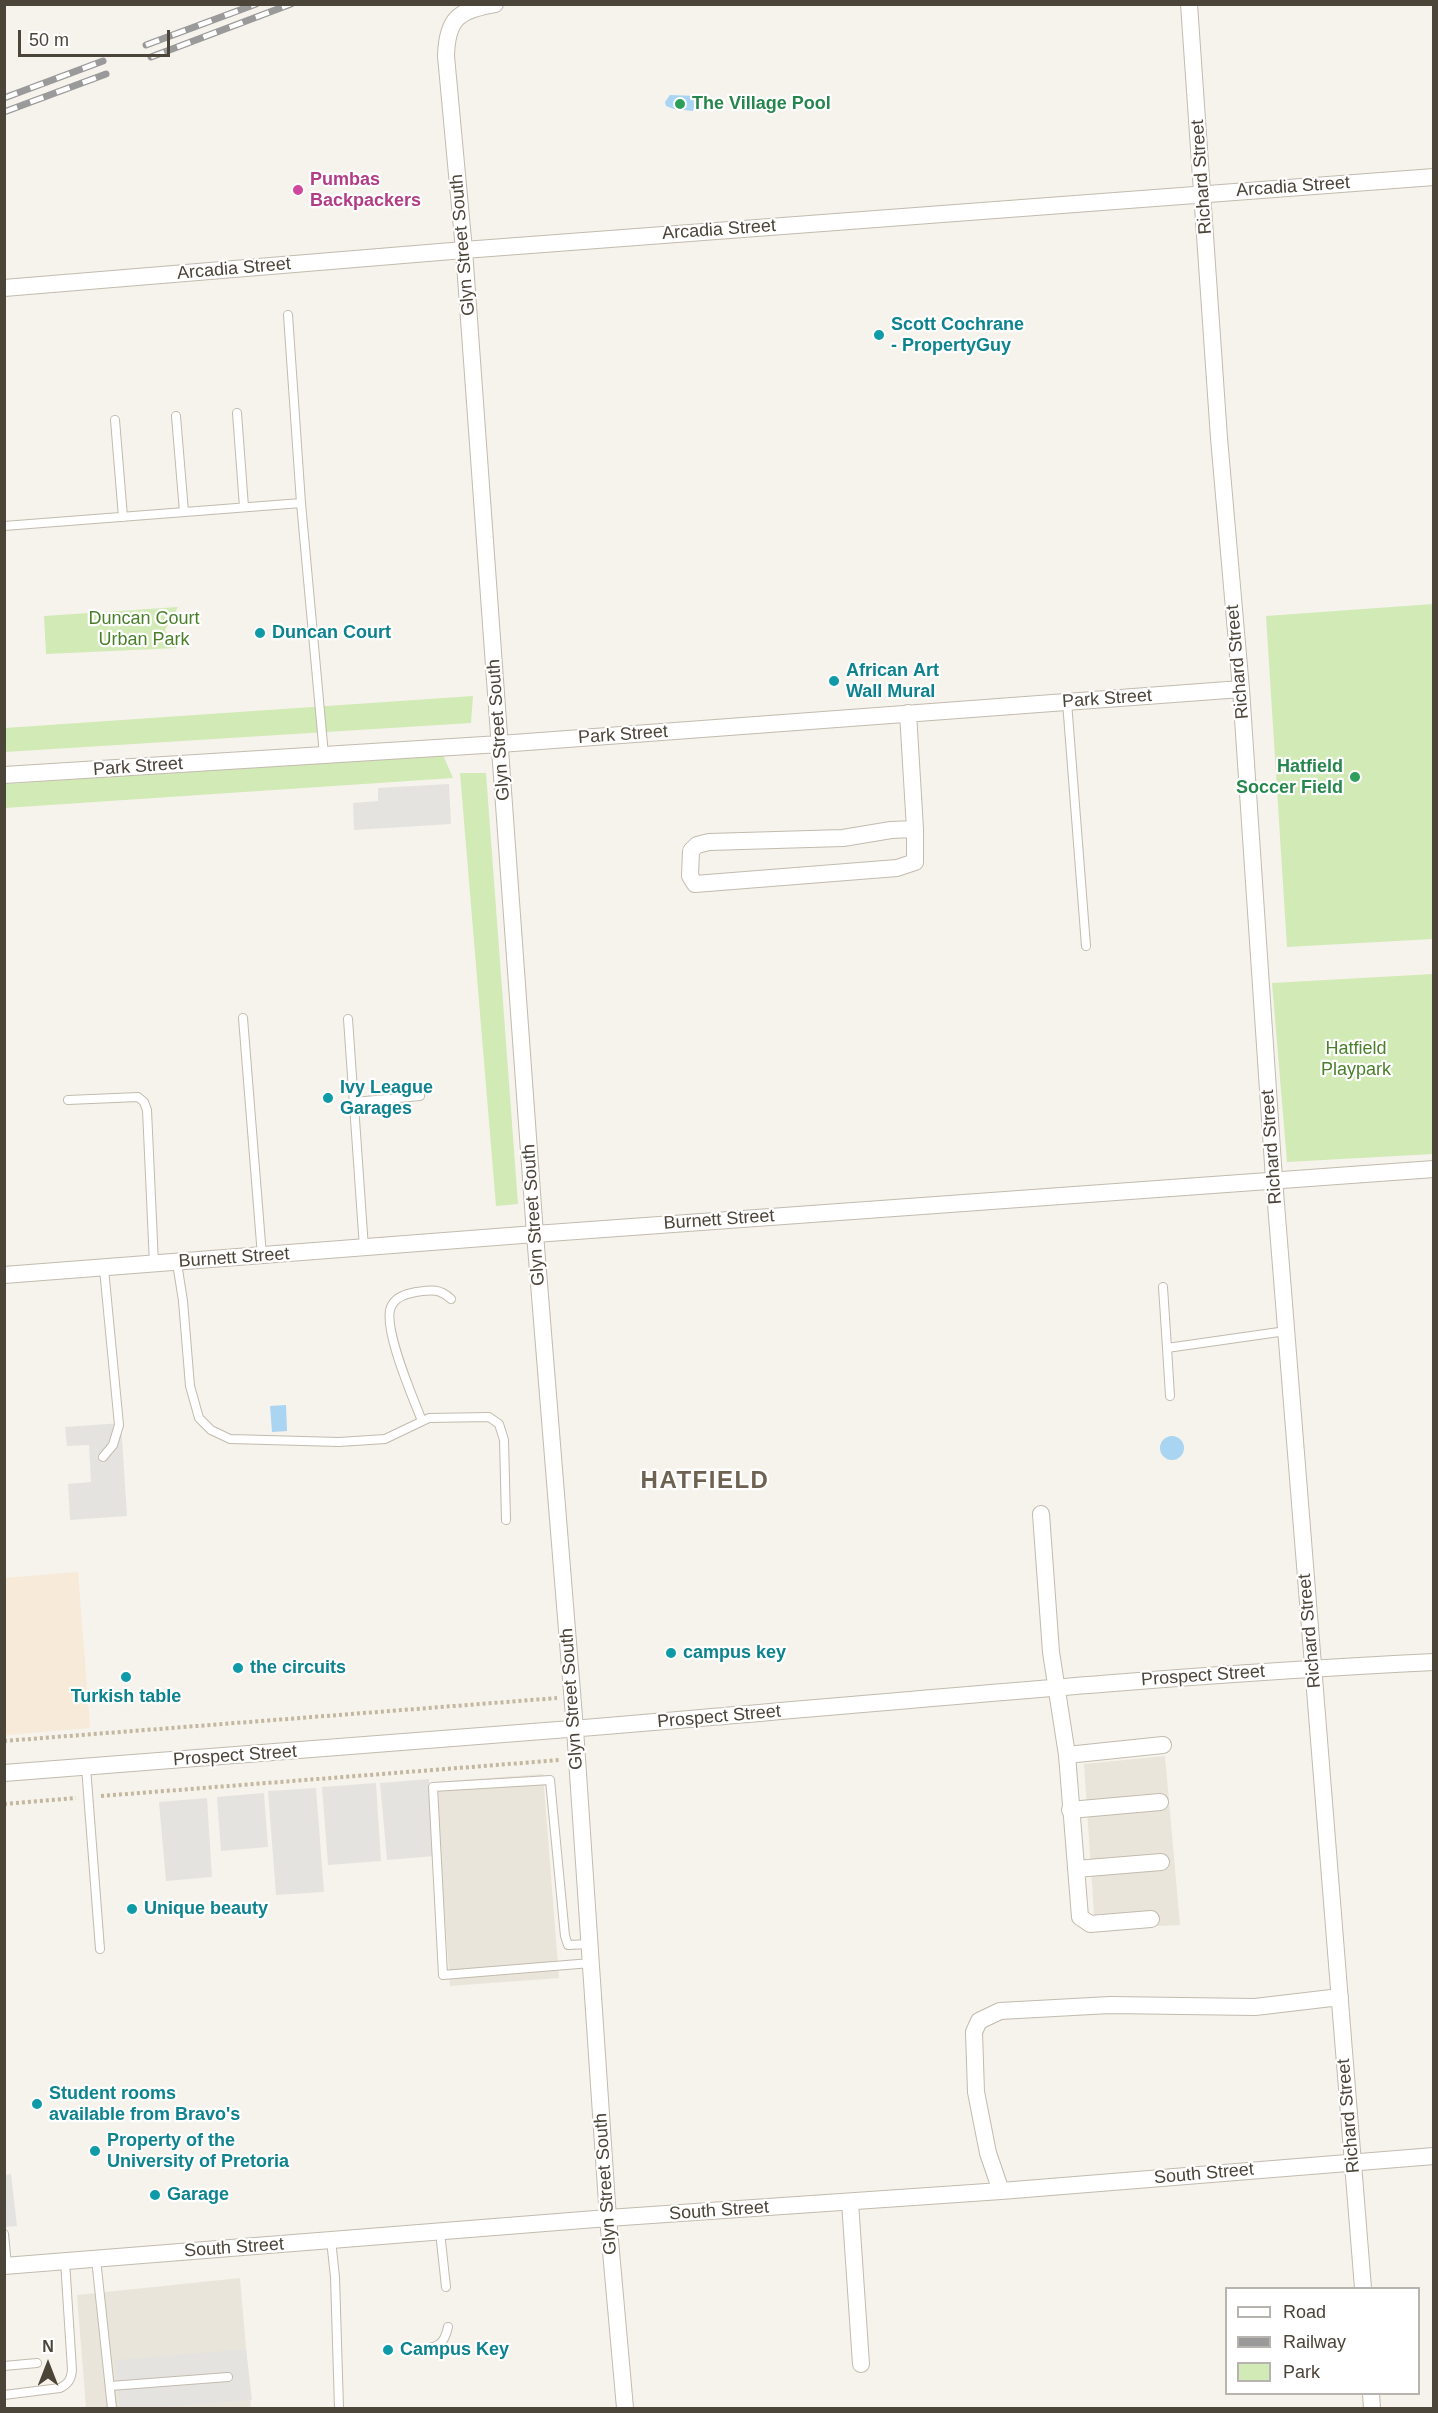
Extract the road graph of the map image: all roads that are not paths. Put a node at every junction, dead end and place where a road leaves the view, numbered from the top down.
1 (495, 4) edge
2 (1189, 4) edge
3 (1434, 177) edge
4 (1203, 193) junction
5 (464, 250) junction
6 (4, 288) edge
7 (288, 315) dead end
8 (237, 413) dead end
9 (176, 416) dead end
10 (115, 420) dead end
11 (301, 503) junction
12 (244, 507) junction
13 (184, 512) junction
14 (123, 517) junction
15 (4, 526) edge
16 (1240, 689) junction
17 (1067, 702) junction
18 (908, 713) junction
19 (500, 744) junction
20 (324, 755) junction
21 (4, 775) edge
22 (915, 829) junction
23 (1086, 946) dead end
24 (243, 1018) dead end
25 (348, 1019) dead end
26 (420, 1096) dead end
27 (68, 1100) dead end
28 (354, 1102) junction
29 (1434, 1169) edge
30 (1274, 1179) junction
31 (535, 1234) junction
32 (364, 1248) junction
33 (262, 1256) junction
34 (177, 1263) junction
35 (154, 1264) junction
36 (104, 1269) junction
37 (4, 1275) edge
38 (1163, 1287) dead end
39 (450, 1299) dead end
40 (1286, 1332) junction
41 (1167, 1348) junction
42 (1170, 1396) dead end
43 (422, 1421) junction
44 (103, 1457) dead end
45 (1041, 1514) dead end
46 (506, 1520) dead end
47 (1434, 1662) edge
48 (1313, 1668) junction
49 (1055, 1688) junction
50 (575, 1729) junction
51 (1163, 1745) dead end
52 (1067, 1755) junction
53 (86, 1767) junction
54 (4, 1773) edge
55 (1160, 1802) dead end
56 (1070, 1810) junction
57 (1161, 1862) dead end
58 (1076, 1869) junction
59 (1151, 1919) dead end
60 (590, 1944) junction
61 (100, 1949) dead end
62 (591, 1963) junction
63 (1340, 1997) junction
64 (1434, 2156) edge
65 (1353, 2161) junction
66 (1001, 2191) junction
67 (850, 2202) junction
68 (608, 2218) junction
69 (440, 2232) junction
70 (4, 2234) edge
71 (331, 2240) junction
72 (96, 2259) junction
73 (65, 2261) junction
74 (6, 2266) edge
75 (446, 2287) dead end
76 (1363, 2287) edge
77 (448, 2327) dead end
78 (420, 2350) dead end
79 (38, 2363) dead end
80 (861, 2364) dead end
81 (4, 2366) edge
82 (228, 2377) dead end
83 (110, 2386) junction
84 (4, 2395) edge
85 (112, 2409) edge
86 (339, 2409) edge
87 (625, 2409) edge

1 - 5 street, Glyn Street South
2 - 4 street, Richard Street
3 - 4 street, Arcadia Street
4 - 5 street, Arcadia Street
4 - 16 street, Richard Street
5 - 6 street, Arcadia Street
5 - 19 street, Glyn Street South
7 - 11 lane
8 - 12 lane
9 - 13 lane
10 - 14 lane
11 - 12 lane
11 - 20 lane
12 - 13 lane
13 - 14 lane
14 - 15 lane
16 - 17 street, Park Street
16 - 30 street, Richard Street
17 - 18 street, Park Street
17 - 23 lane
18 - 19 street, Park Street
18 - 22 street
19 - 20 street, Park Street
19 - 31 street, Glyn Street South
20 - 21 street, Park Street
22 - 22 street
24 - 33 lane
25 - 28 lane
26 - 28 lane
27 - 35 lane
28 - 32 lane
29 - 30 street, Burnett Street
30 - 31 street, Burnett Street
30 - 40 street, Richard Street
31 - 32 street, Burnett Street
31 - 50 street, Glyn Street South
32 - 33 street, Burnett Street
33 - 34 street, Burnett Street
34 - 35 street, Burnett Street
34 - 43 lane
35 - 36 street, Burnett Street
36 - 37 street, Burnett Street
36 - 44 lane
38 - 41 lane
39 - 43 lane
40 - 41 lane
40 - 48 street, Richard Street
41 - 42 lane
43 - 46 lane
45 - 49 street
47 - 48 street, Prospect Street
48 - 49 street, Prospect Street
48 - 63 street, Richard Street
49 - 50 street, Prospect Street
49 - 52 street
50 - 53 street, Prospect Street
50 - 60 street, Glyn Street South
51 - 52 street
52 - 56 street
53 - 54 street, Prospect Street
53 - 61 lane
55 - 56 street
56 - 58 street
57 - 58 street
58 - 59 street
60 - 62 street, Glyn Street South
60 - 62 lane
62 - 68 street, Glyn Street South
63 - 65 street, Richard Street
63 - 66 street
64 - 65 street, South Street
65 - 66 street, South Street
65 - 76 street, Richard Street
66 - 67 street, South Street
67 - 68 street, South Street
67 - 80 street
68 - 69 street, South Street
68 - 87 street, Glyn Street South
69 - 71 street, South Street
69 - 75 lane
70 - 74 lane
71 - 72 street, South Street
71 - 86 lane
72 - 73 street, South Street
72 - 83 lane
73 - 74 street, South Street
73 - 84 lane
77 - 78 lane
79 - 81 lane
82 - 83 lane
83 - 85 lane

